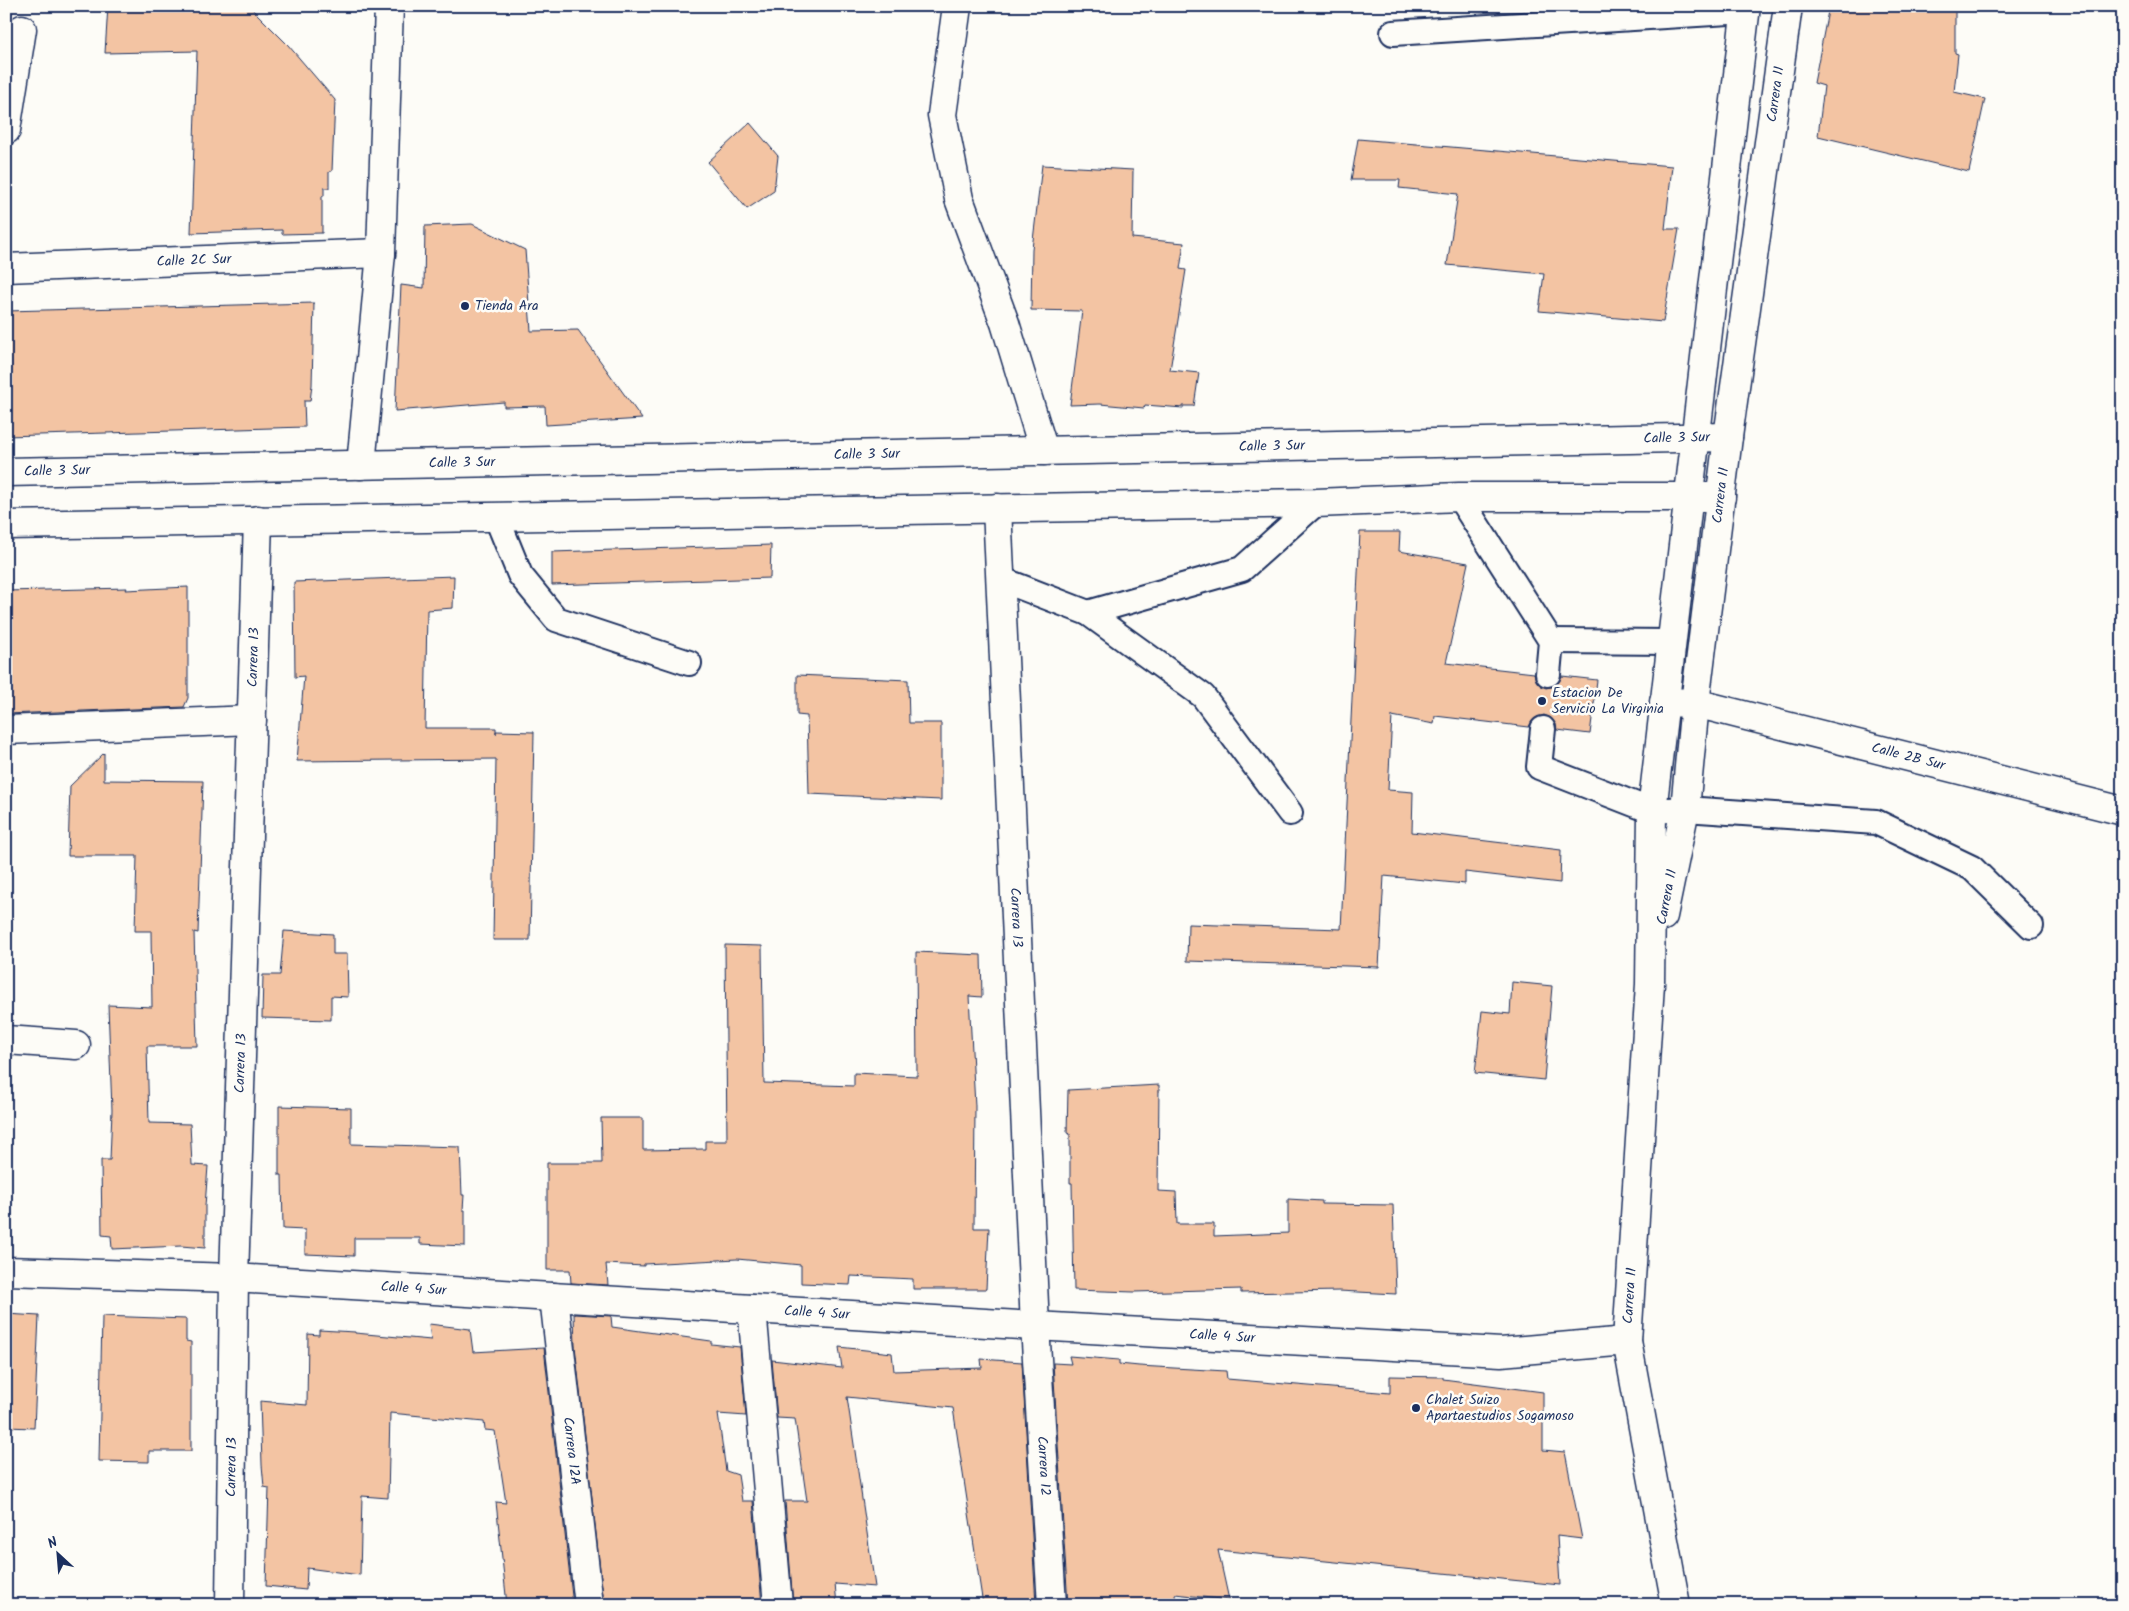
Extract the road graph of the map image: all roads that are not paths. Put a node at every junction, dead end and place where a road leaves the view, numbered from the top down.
1 (389, 6) edge
2 (957, 6) edge
3 (1788, 6) edge
4 (1745, 9) edge
5 (22, 29) dead end
6 (1393, 33) dead end
7 (6, 130) edge
8 (381, 254) junction
9 (6, 268) edge
10 (1728, 437) junction
11 (1695, 438) junction
12 (1044, 451) junction
13 (362, 465) junction
14 (6, 472) edge
15 (1721, 496) junction
16 (1459, 497) junction
17 (1690, 497) junction
18 (1316, 503) junction
19 (997, 508) junction
20 (496, 516) junction
21 (258, 520) junction
22 (6, 524) edge
23 (1000, 579) junction
24 (1088, 613) junction
25 (1551, 641) junction
26 (1672, 642) junction
27 (689, 663) dead end
28 (1548, 674) dead end
29 (1664, 702) junction
30 (1695, 703) junction
31 (252, 720) junction
32 (1543, 729) dead end
33 (6, 730) edge
34 (1685, 809) junction
35 (1652, 811) junction
36 (2123, 812) edge
37 (1290, 813) dead end
38 (2031, 926) dead end
39 (1650, 984) junction
40 (6, 1040) edge
41 (76, 1045) dead end
42 (6, 1271) edge
43 (234, 1278) junction
44 (554, 1297) junction
45 (752, 1309) junction
46 (1035, 1326) junction
47 (1627, 1341) junction
48 (230, 1605) edge
49 (589, 1605) edge
50 (778, 1605) edge
51 (1052, 1605) edge
52 (1676, 1605) edge

1 - 8 street
2 - 12 street
3 - 10 street, Carrera 11
4 - 6 lane
4 - 11 street, Carrera 11
5 - 7 street
8 - 9 street, Calle 2C Sur
8 - 13 street
10 - 11 street, Calle 3 Sur
10 - 15 street, Carrera 11
11 - 12 street, Calle 3 Sur
11 - 17 street, Carrera 11
12 - 13 street, Calle 3 Sur
13 - 14 street, Calle 3 Sur
15 - 17 street
15 - 30 street, Carrera 11
16 - 17 street
16 - 18 street
16 - 25 lane
17 - 26 street, Carrera 11
18 - 19 street
18 - 24 lane
19 - 20 street
19 - 23 street, Carrera 13
20 - 21 street
20 - 27 lane
21 - 22 street
21 - 31 street, Carrera 13
23 - 24 lane
23 - 46 street, Carrera 13
24 - 37 lane
25 - 26 lane
25 - 28 lane
26 - 29 street, Carrera 11
29 - 30 street, Calle 2B Sur
29 - 35 street, Carrera 11
30 - 34 street, Carrera 11
30 - 36 street, Calle 2B Sur
31 - 33 street
31 - 43 street, Carrera 13
32 - 35 lane
34 - 35 lane
34 - 38 lane
34 - 39 street, Carrera 11
35 - 39 street, Carrera 11
39 - 47 street, Carrera 11
40 - 41 street
42 - 43 street, Calle 4 Sur
43 - 44 street, Calle 4 Sur
43 - 48 street, Carrera 13
44 - 45 street, Calle 4 Sur
44 - 49 street, Carrera 12A
45 - 46 street, Calle 4 Sur
45 - 50 street
46 - 47 street, Calle 4 Sur
46 - 51 street, Carrera 12
47 - 52 street, Carrera 11

